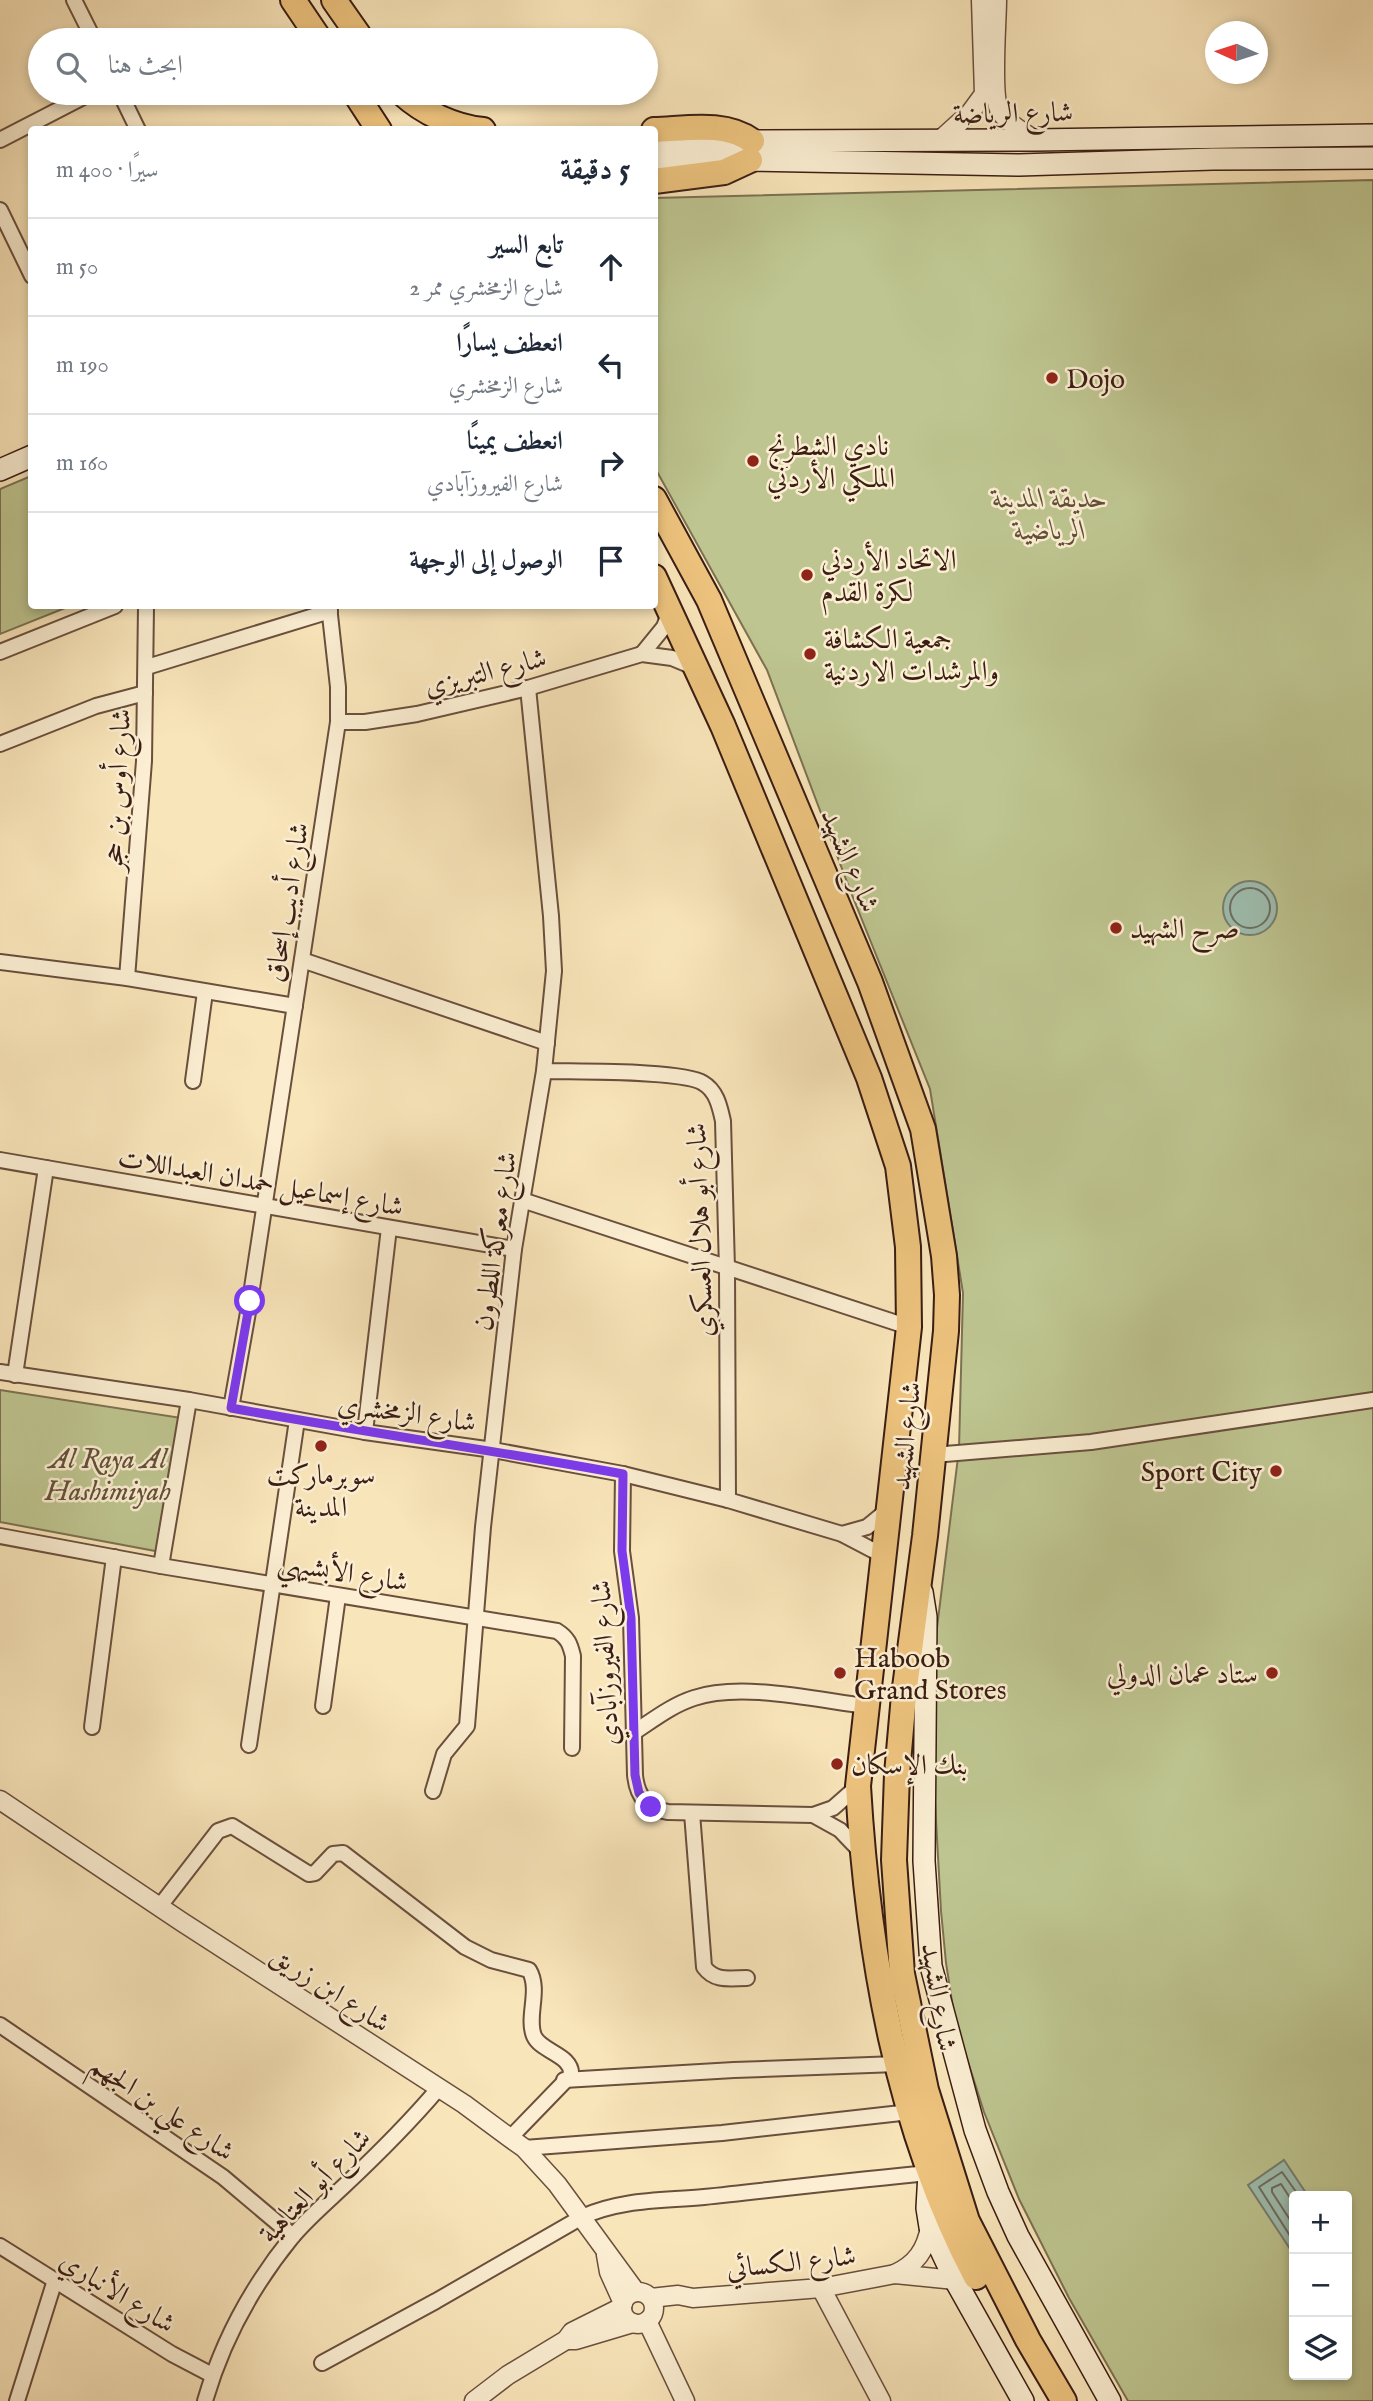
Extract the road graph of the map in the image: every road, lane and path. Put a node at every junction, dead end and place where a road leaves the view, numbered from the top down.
1 (74, 0) edge
2 (293, 0) edge
3 (334, 0) edge
4 (982, 0) edge
5 (995, 0) edge
6 (88, 28) edge
7 (312, 28) edge
8 (354, 28) edge
9 (68, 105) edge
10 (126, 105) edge
11 (363, 105) edge
12 (407, 105) edge
13 (419, 105) edge
14 (136, 126) edge
15 (376, 126) edge
16 (420, 126) edge
17 (466, 126) edge
18 (658, 130) edge
19 (1373, 135) edge
20 (1171, 138) junction
21 (0, 140) edge
22 (1035, 140) junction
23 (939, 141) junction
24 (658, 149) edge
25 (751, 150) junction
26 (1373, 158) edge
27 (1171, 160) junction
28 (658, 162) edge
29 (658, 180) edge
30 (0, 210) edge
31 (28, 268) edge
32 (28, 458) edge
33 (0, 470) edge
34 (28, 471) edge
35 (0, 482) edge
36 (658, 506) edge
37 (658, 586) edge
38 (108, 609) edge
39 (146, 609) edge
40 (327, 609) edge
41 (330, 609) edge
42 (670, 610) junction
43 (0, 652) edge
44 (642, 653) junction
45 (147, 667) junction
46 (698, 668) junction
47 (528, 688) junction
48 (145, 693) junction
49 (338, 722) junction
50 (0, 744) edge
51 (302, 960) junction
52 (0, 962) edge
53 (127, 978) junction
54 (205, 992) junction
55 (295, 1006) junction
56 (547, 1042) junction
57 (544, 1071) junction
58 (193, 1081) dead end
59 (0, 1160) edge
60 (46, 1168) junction
61 (522, 1200) junction
62 (263, 1205) junction
63 (389, 1228) junction
64 (514, 1249) junction
65 (727, 1269) junction
66 (909, 1327) junction
67 (0, 1372) edge
68 (15, 1375) junction
69 (189, 1400) junction
70 (1373, 1400) edge
71 (231, 1408) junction
72 (297, 1420) junction
73 (365, 1432) junction
74 (493, 1450) junction
75 (933, 1455) junction
76 (623, 1474) junction
77 (728, 1500) junction
78 (889, 1508) junction
79 (842, 1534) junction
80 (0, 1536) edge
81 (884, 1556) junction
82 (114, 1558) junction
83 (161, 1566) junction
84 (918, 1580) junction
85 (271, 1584) junction
86 (338, 1596) junction
87 (475, 1618) junction
88 (323, 1706) dead end
89 (866, 1706) junction
90 (92, 1727) dead end
91 (633, 1733) junction
92 (248, 1745) dead end
93 (572, 1748) dead end
94 (858, 1786) junction
95 (433, 1791) dead end
96 (0, 1800) edge
97 (692, 1813) junction
98 (813, 1815) junction
99 (862, 1852) junction
100 (160, 1906) junction
101 (898, 1914) junction
102 (747, 1978) dead end
103 (0, 2025) edge
104 (897, 2064) junction
105 (565, 2080) junction
106 (438, 2089) junction
107 (909, 2112) junction
108 (517, 2143) junction
109 (929, 2173) junction
110 (582, 2217) junction
111 (930, 2227) junction
112 (293, 2236) junction
113 (0, 2246) edge
114 (895, 2274) junction
115 (55, 2280) junction
116 (955, 2280) junction
117 (821, 2288) junction
118 (638, 2308) junction
119 (322, 2363) dead end
120 (212, 2375) junction
121 (17, 2401) edge
122 (205, 2401) edge
123 (474, 2401) edge
124 (685, 2401) edge
125 (881, 2401) edge
126 (1023, 2401) edge
127 (1046, 2401) edge
128 (1064, 2401) edge
129 (1072, 2401) edge
130 (1110, 2401) edge

1 - 6 street
2 - 7 highway
3 - 8 highway
4 - 5 street
4 - 23 street
5 - 22 street
9 - 21 street
10 - 14 street
11 - 15 highway
12 - 16 highway
13 - 17 highway
18 - 25 highway
19 - 20 main road, شارع الرياضة
20 - 22 main road, شارع الرياضة
20 - 27 main road
22 - 23 main road, شارع الرياضة
23 - 25 main road, شارع الرياضة
24 - 25 main road, شارع الرياضة
25 - 27 main road, شارع الرياضة
25 - 28 main road, شارع الرياضة
25 - 29 highway
26 - 27 main road, شارع الرياضة
30 - 31 street
32 - 33 main road
34 - 35 main road
36 - 75 highway, شارع الشهيد
37 - 42 highway, شارع الشهيد
38 - 43 street
39 - 45 street, شارع أوس بن حجر
40 - 45 street
41 - 49 street, شارع أديب إسحاق
42 - 44 street
42 - 46 highway, شارع الشهيد
44 - 46 street, شارع التبريزي
44 - 47 street, شارع التبريزي
45 - 48 street, شارع أوس بن حجر
46 - 66 highway, شارع الشهيد
47 - 49 street, شارع التبريزي
47 - 56 street, شارع معركة اللطرون
48 - 50 street
48 - 53 street, شارع أوس بن حجر
49 - 51 street, شارع أديب إسحاق
51 - 55 street, شارع أديب إسحاق
51 - 56 street
52 - 53 street
53 - 54 street
54 - 55 street
54 - 58 street
55 - 62 street, شارع أديب إسحاق
56 - 57 street, شارع معركة اللطرون
57 - 61 street, شارع معركة اللطرون
57 - 65 street, شارع أبو هلال العسكري
59 - 60 street, شارع إسماعيل حمدان العبداللات
60 - 62 street, شارع إسماعيل حمدان العبداللات
60 - 68 street
61 - 64 street, شارع معركة اللطرون
61 - 65 street
62 - 63 street, شارع إسماعيل حمدان العبداللات
62 - 71 street, شارع أديب إسحاق
63 - 64 street, شارع إسماعيل حمدان العبداللات
63 - 73 street
64 - 74 street, شارع معركة اللطرون
65 - 66 street
65 - 77 street, شارع أبو هلال العسكري
66 - 78 highway, شارع الشهيد
67 - 68 street, شارع الزمخشري
68 - 69 street, شارع الزمخشري
69 - 71 street, شارع الزمخشري
69 - 83 street
70 - 75 street
71 - 72 street, شارع الزمخشري
72 - 73 street, شارع الزمخشري
72 - 85 street
73 - 74 street, شارع الزمخشري
74 - 76 street, شارع الزمخشري
74 - 87 street, شارع معركة اللطرون
75 - 84 highway, شارع الشهيد
76 - 77 street, شارع الزمخشري
76 - 91 street, شارع الفيروزآبادي
77 - 79 street, شارع الزمخشري
78 - 79 street
78 - 81 highway, شارع الشهيد
79 - 81 street, شارع الزمخشري
80 - 82 street, شارع الأبشيهي
81 - 89 highway, شارع الشهيد
82 - 83 street, شارع الأبشيهي
82 - 90 street
83 - 85 street, شارع الأبشيهي
84 - 101 highway, شارع الشهيد
84 - 130 main road
85 - 86 street, شارع الأبشيهي
85 - 92 street
86 - 87 street, شارع الأبشيهي
86 - 88 street
87 - 93 street, شارع الأبشيهي
87 - 95 street, شارع معركة اللطرون
89 - 91 street
89 - 94 highway, شارع الشهيد
91 - 97 street, شارع الفيروزآبادي
94 - 98 street, شارع الفيروزآبادي
94 - 99 highway, شارع الشهيد
96 - 100 street, شارع ابن زريق
97 - 98 street, شارع الفيروزآبادي
97 - 102 street
98 - 99 street, شارع الفيروزآبادي
99 - 104 highway, شارع الشهيد
100 - 105 street
100 - 106 street, شارع ابن زريق
101 - 128 highway, شارع الشهيد
101 - 129 highway
103 - 112 street, شارع علي بن الجهم
104 - 105 street
104 - 107 highway, شارع الشهيد
105 - 108 street
106 - 108 street, شارع ابن زريق
106 - 112 street, شارع أبو العتاهية
107 - 108 street
107 - 109 highway, شارع الشهيد
108 - 110 street, شارع ابن زريق
109 - 110 street
109 - 111 main road
109 - 127 highway, شارع الشهيد
110 - 118 street, شارع ابن زريق
110 - 119 street
111 - 114 street, شارع الكسائي
111 - 116 main road
112 - 120 street, شارع أبو العتاهية
113 - 115 street, شارع الأنباري
114 - 116 street, شارع الكسائي
114 - 117 street, شارع الكسائي
115 - 120 street, شارع الأنباري
115 - 121 street
116 - 126 main road
117 - 118 street, شارع الكسائي
117 - 125 street
118 - 123 street, شارع الكسائي
118 - 124 street, شارع ابن زريق
120 - 122 street, شارع أبو العتاهية

